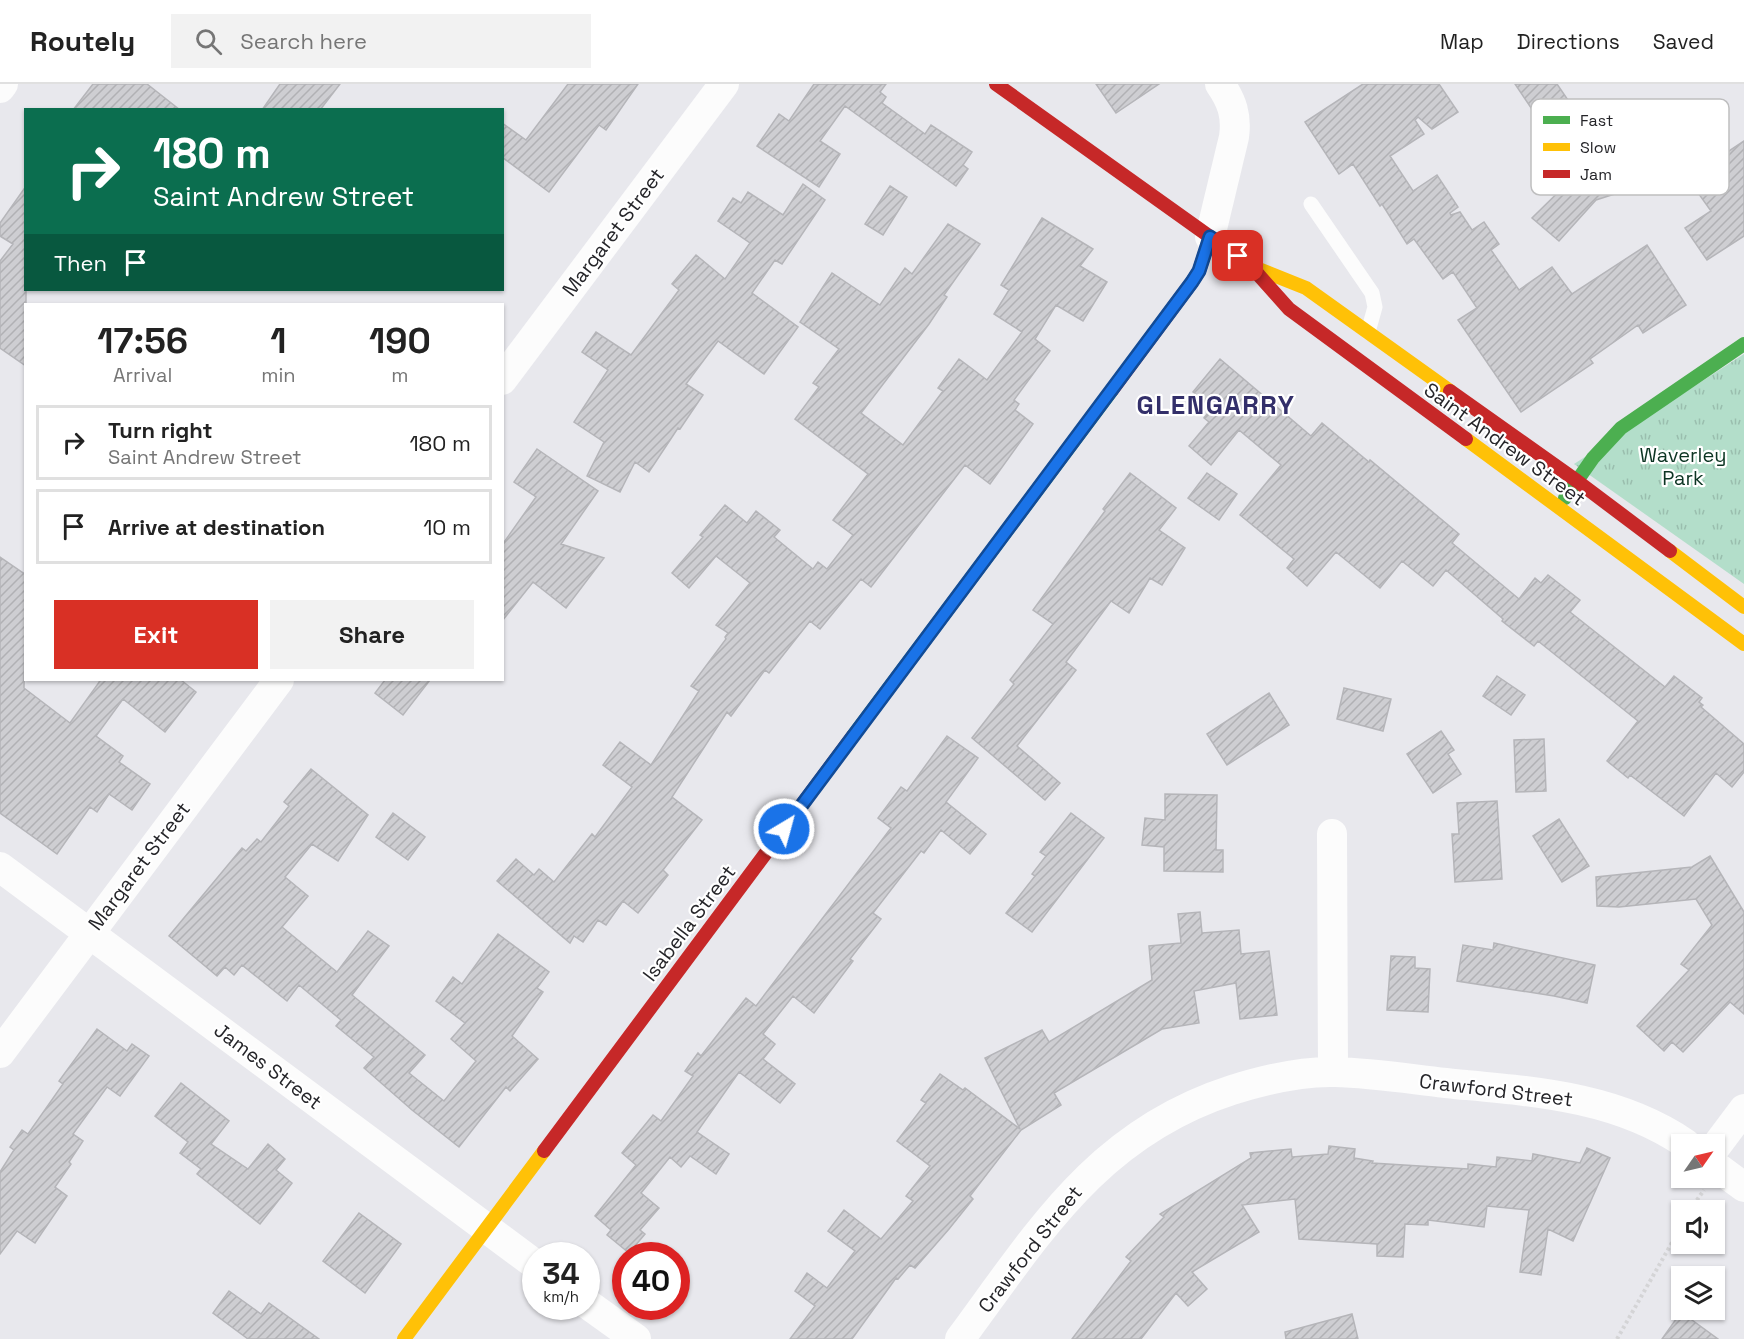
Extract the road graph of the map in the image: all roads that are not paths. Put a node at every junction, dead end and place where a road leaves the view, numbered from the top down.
1 (3, 84) edge
2 (724, 84) edge
3 (996, 84) edge
4 (0, 88) edge
5 (1230, 88) edge
6 (1311, 204) dead end
7 (1210, 237) junction
8 (1251, 266) junction
9 (1368, 332) junction
10 (1744, 344) edge
11 (504, 377) edge
12 (1577, 481) junction
13 (1558, 508) junction
14 (1744, 607) edge
15 (1744, 644) edge
16 (278, 681) edge
17 (1332, 834) dead end
18 (0, 867) edge
19 (89, 933) junction
20 (0, 1053) edge
21 (1333, 1072) junction
22 (1744, 1109) edge
23 (1725, 1134) edge
24 (1671, 1136) edge
25 (1725, 1182) edge
26 (1744, 1187) edge
27 (486, 1229) junction
28 (522, 1255) edge
29 (600, 1312) edge
30 (404, 1339) edge
31 (636, 1339) edge
32 (960, 1339) edge

1 - 4 street
2 - 11 street, Margaret Street
3 - 7 street, Saint Andrew Street
5 - 7 street
6 - 9 lane
7 - 8 street, Saint Andrew Street
7 - 27 street, Isabella Street
8 - 9 street, Saint Andrew Street
8 - 13 street, Saint Andrew Street
9 - 12 street, Saint Andrew Street
10 - 12 street
12 - 13 street
12 - 14 street, Saint Andrew Street
13 - 15 street, Saint Andrew Street
16 - 19 street, Margaret Street
17 - 21 street
18 - 19 street, James Street
19 - 20 street, Margaret Street
19 - 27 street, James Street
21 - 24 street, Crawford Street
21 - 32 street, Crawford Street
22 - 23 street
25 - 26 street
27 - 28 street, James Street
27 - 30 street, Isabella Street
29 - 31 street

